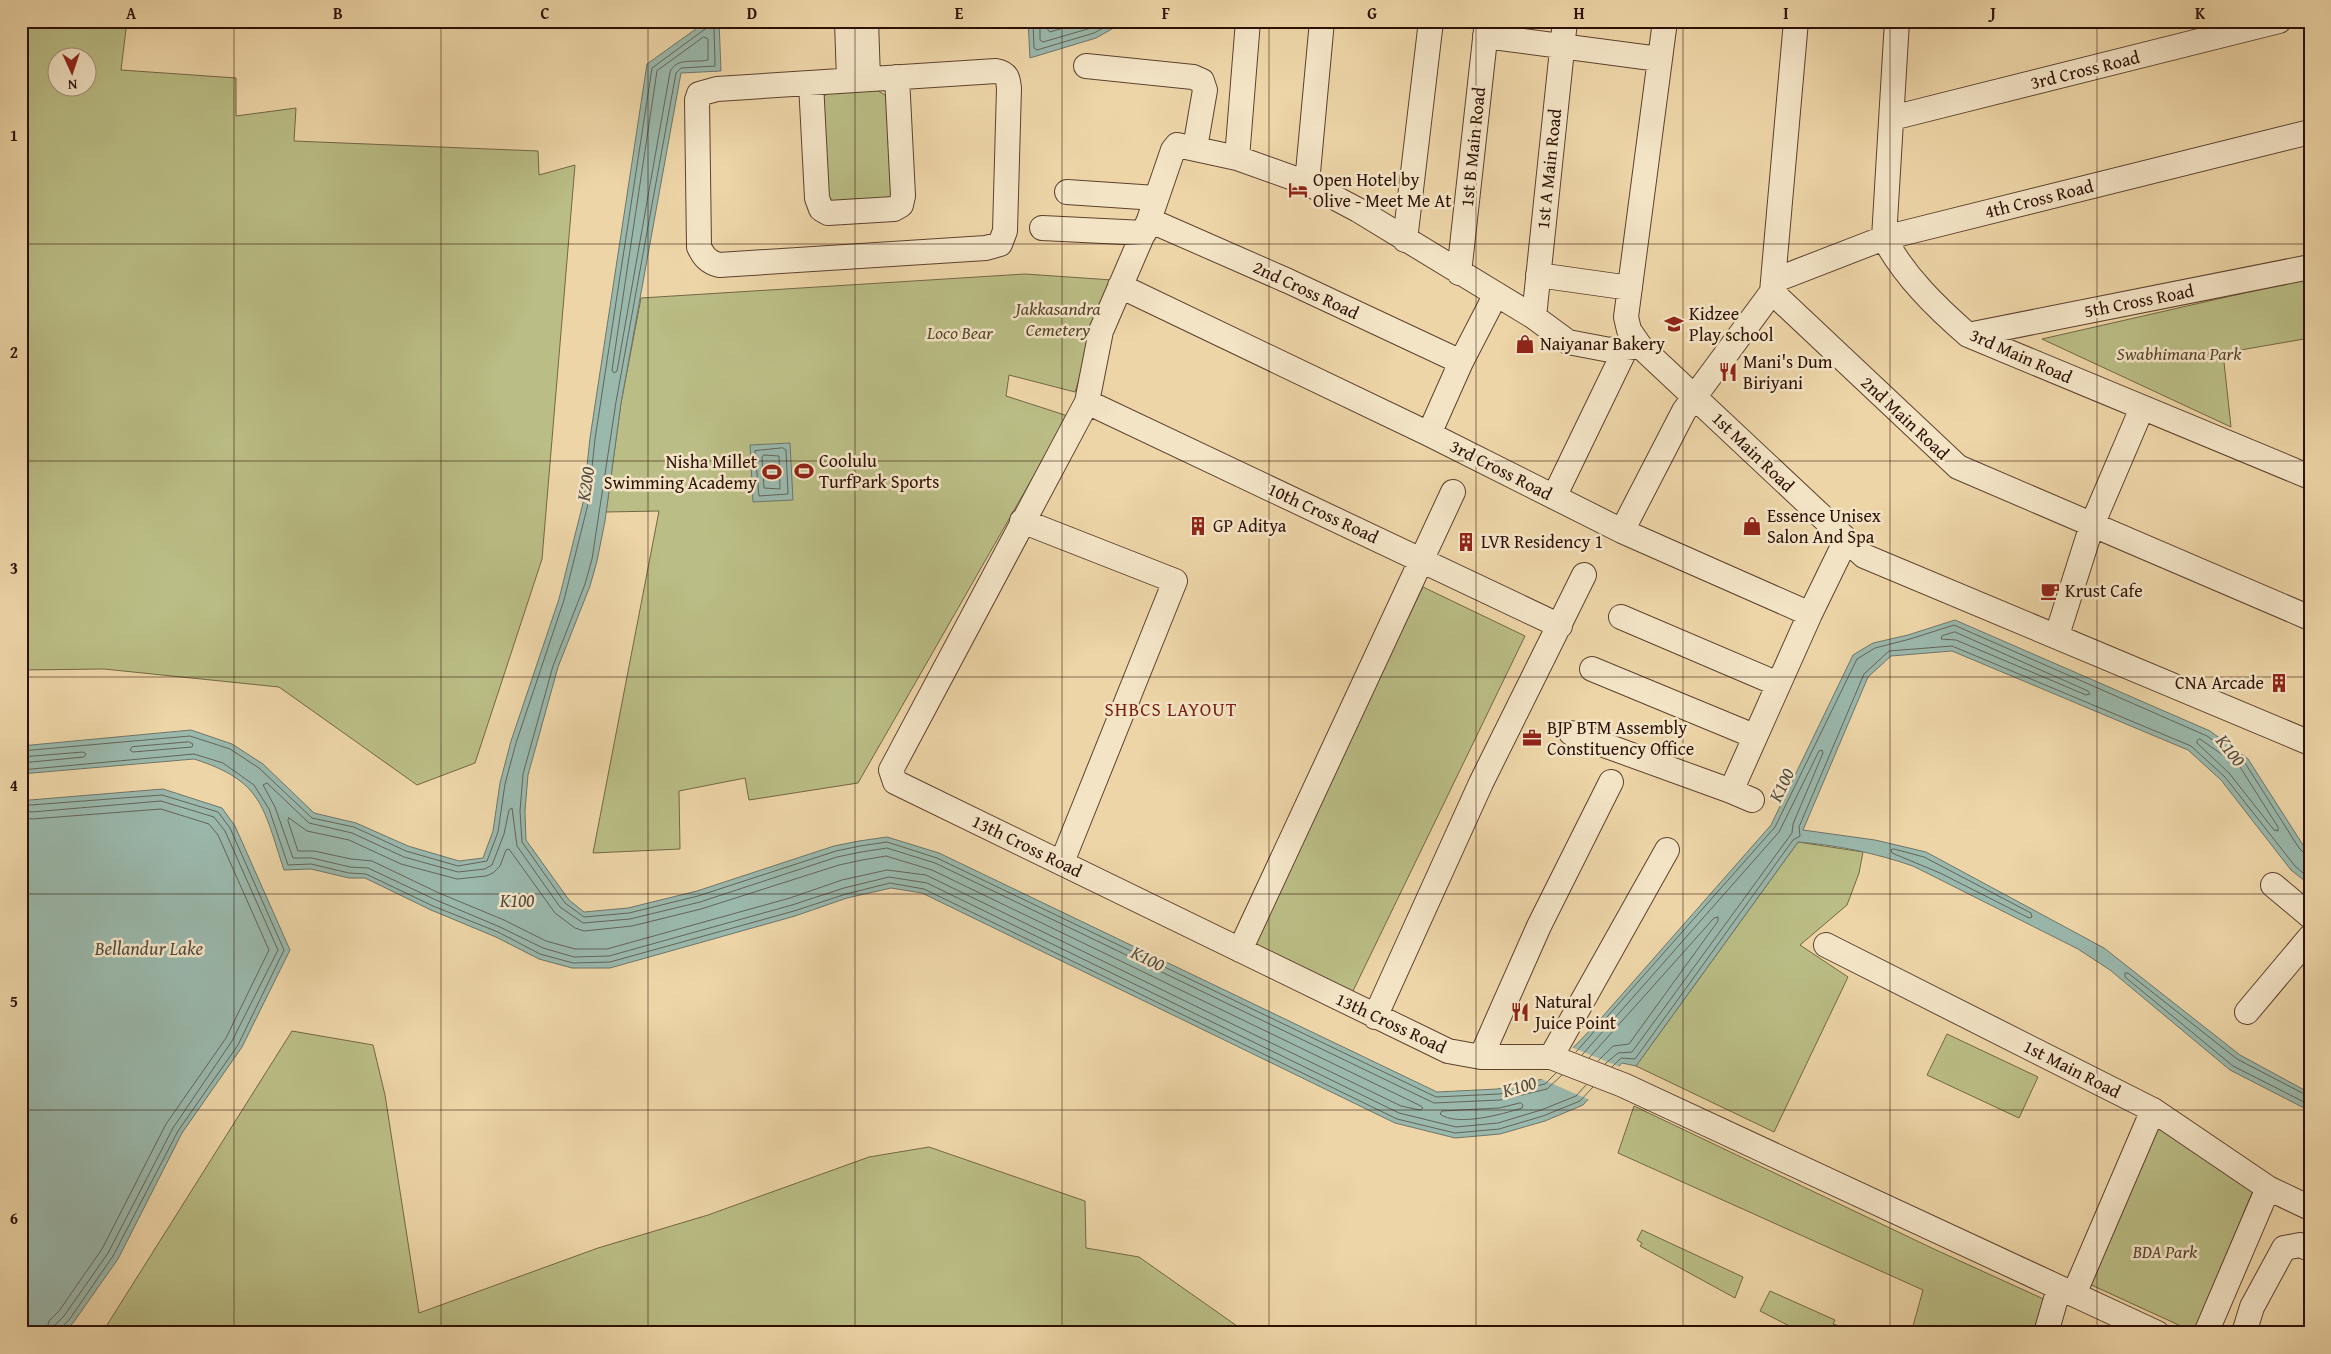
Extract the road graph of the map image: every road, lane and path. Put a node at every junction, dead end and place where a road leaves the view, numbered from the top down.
1 (847, 21) edge
2 (866, 21) edge
3 (1248, 21) edge
4 (1322, 21) edge
5 (1431, 21) edge
6 (1565, 21) edge
7 (1665, 21) edge
8 (1796, 21) edge
9 (1897, 21) edge
10 (2278, 21) edge
11 (1486, 29) edge
12 (1563, 45) junction
13 (1660, 59) junction
14 (1086, 66) dead end
15 (896, 77) junction
16 (859, 80) junction
17 (811, 83) junction
18 (1892, 118) junction
19 (2310, 132) edge
20 (1195, 148) junction
21 (1237, 158) junction
22 (1307, 183) junction
23 (1067, 192) dead end
24 (1156, 198) junction
25 (1146, 227) junction
26 (1042, 228) dead end
27 (1884, 238) junction
28 (1405, 240) junction
29 (2310, 266) edge
30 (1459, 273) junction
31 (1538, 275) junction
32 (1120, 286) junction
33 (1772, 287) junction
34 (1630, 288) junction
35 (1496, 294) junction
36 (1534, 317) junction
37 (1968, 335) junction
38 (1633, 347) junction
39 (1461, 362) junction
40 (1695, 396) junction
41 (1087, 402) junction
42 (2142, 408) junction
43 (1429, 434) junction
44 (2310, 477) edge
45 (1453, 492) dead end
46 (1554, 497) junction
47 (1022, 521) junction
48 (2092, 525) junction
49 (1622, 531) junction
50 (1846, 540) junction
51 (1422, 561) junction
52 (1584, 575) dead end
53 (1810, 614) junction
54 (1621, 617) dead end
55 (2310, 618) edge
56 (1560, 626) junction
57 (2057, 635) junction
58 (1592, 669) dead end
59 (1778, 684) junction
60 (1571, 733) dead end
61 (1754, 736) junction
62 (2310, 743) edge
63 (1611, 782) dead end
64 (1667, 850) dead end
65 (1062, 862) junction
66 (2273, 885) dead end
67 (2310, 916) edge
68 (2310, 937) edge
69 (1826, 945) dead end
70 (1240, 950) junction
71 (2247, 1012) dead end
72 (1375, 1016) junction
73 (1481, 1057) junction
74 (1554, 1057) junction
75 (2153, 1110) junction
76 (2268, 1188) junction
77 (2310, 1208) edge
78 (2310, 1236) edge
79 (2284, 1248) junction
80 (2310, 1249) edge
81 (2066, 1291) junction
82 (2046, 1333) edge
83 (2157, 1333) edge
84 (2206, 1333) edge
85 (2244, 1333) edge

1 - 16 street
2 - 16 street
3 - 21 street
4 - 22 street
5 - 28 street
6 - 12 street, 1st A Main Road
7 - 13 street, 1st Main Road
8 - 33 street
9 - 18 street
10 - 18 street, 3rd Cross Road
11 - 12 street
11 - 30 street, 1st B Main Road
12 - 13 street
12 - 31 street, 1st A Main Road
13 - 34 street, 1st Main Road
14 - 20 street
15 - 16 street
15 - 17 street
15 - 17 street
16 - 17 street
18 - 27 street
19 - 27 street, 4th Cross Road
20 - 21 street
20 - 24 street, 13th Cross Road
21 - 22 street
22 - 28 street
23 - 24 street
24 - 25 street, 13th Cross Road
25 - 26 street
25 - 32 street, 13th Cross Road
25 - 39 street, 2nd Cross Road
27 - 33 street, 4th Cross Road
27 - 37 street, 3rd Main Road
28 - 30 street
29 - 37 street, 5th Cross Road
30 - 35 street
31 - 34 street
31 - 36 street, 1st A Main Road
32 - 41 street, 13th Cross Road
32 - 43 street, 3rd Cross Road
33 - 40 street
33 - 48 street, 2nd Main Road
34 - 38 street, 1st Main Road
35 - 36 street
35 - 39 street
36 - 38 street
37 - 42 street, 3rd Main Road
38 - 40 street, 1st Main Road
38 - 46 street
39 - 43 street
40 - 49 street
40 - 50 street, 1st Main Road
41 - 47 street, 13th Cross Road
41 - 51 street, 10th Cross Road
42 - 44 street, 3rd Main Road
42 - 48 street
43 - 46 street, 3rd Cross Road
45 - 51 street
46 - 49 street, 3rd Cross Road
47 - 65 street
47 - 65 street, 13th Cross Road
48 - 55 street, 2nd Main Road
48 - 57 street
49 - 53 street, 3rd Cross Road
50 - 53 street
50 - 57 street, 1st Main Road
51 - 56 street, 10th Cross Road
51 - 70 street
52 - 56 street
53 - 59 street
54 - 59 street
56 - 72 street
57 - 62 street, 1st Main Road
58 - 61 street
59 - 61 street
60 - 61 street
63 - 73 street
64 - 74 street
65 - 70 street, 13th Cross Road
66 - 67 street
68 - 71 street
69 - 75 street, 1st Main Road
70 - 72 street, 13th Cross Road
72 - 73 street, 13th Cross Road
73 - 74 street, 13th Cross Road
74 - 81 street
75 - 76 street, 1st Main Road
75 - 81 street
76 - 77 street, 1st Main Road
76 - 84 street
78 - 79 street
79 - 80 street
79 - 85 street
81 - 82 street
81 - 83 street

